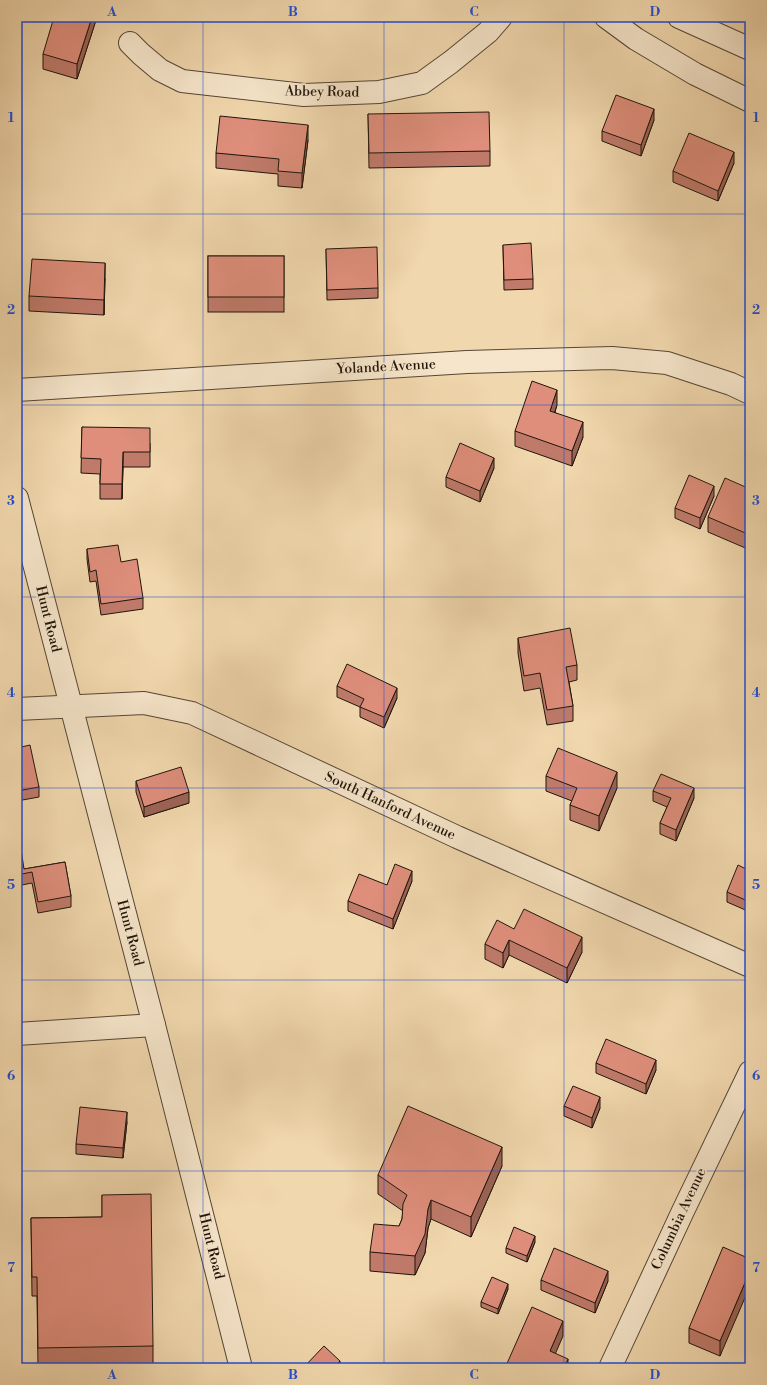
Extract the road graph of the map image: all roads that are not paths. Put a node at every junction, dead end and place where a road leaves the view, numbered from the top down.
1 (501, 17) edge
2 (606, 17) edge
3 (679, 17) edge
4 (130, 43) dead end
5 (750, 49) edge
6 (750, 101) edge
7 (17, 390) edge
8 (750, 393) edge
9 (17, 498) edge
10 (70, 707) junction
11 (17, 709) edge
12 (750, 966) edge
13 (154, 1025) junction
14 (17, 1034) edge
15 (750, 1072) edge
16 (241, 1368) edge
17 (610, 1368) edge

1 - 4 street, Abbey Road
2 - 6 street
3 - 5 street
7 - 8 street, Yolande Avenue
9 - 10 street, Hunt Road
10 - 11 street, South Hanford Avenue
10 - 12 street, South Hanford Avenue
10 - 13 street, Hunt Road
13 - 14 street
13 - 16 street, Hunt Road
15 - 17 street, Columbia Avenue

